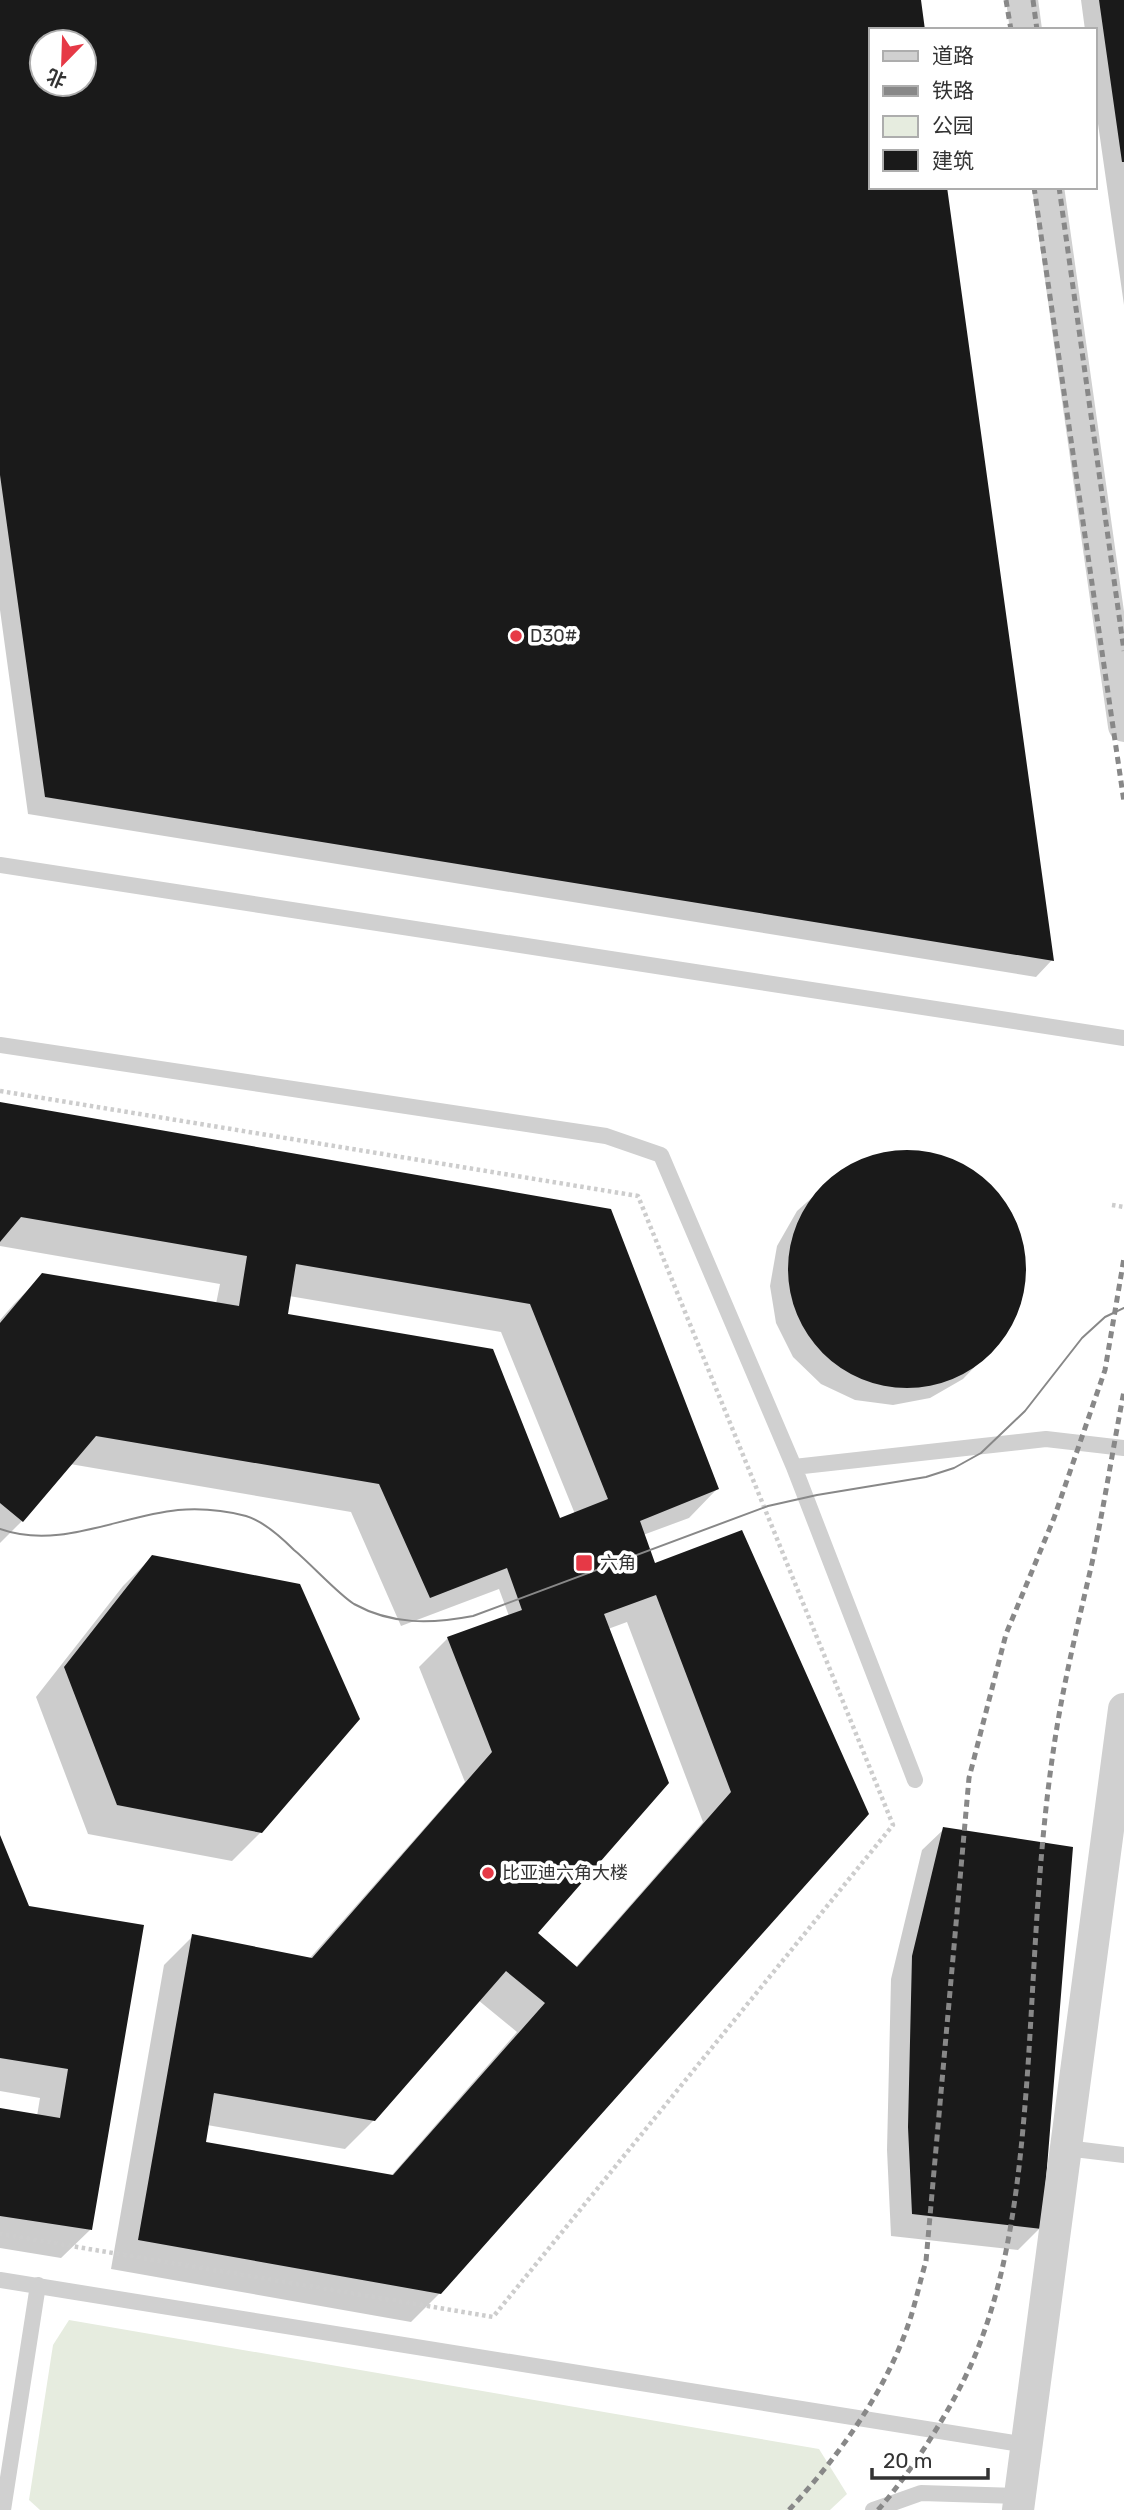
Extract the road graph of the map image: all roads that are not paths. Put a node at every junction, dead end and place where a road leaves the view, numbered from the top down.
1 (1022, 0) edge
2 (1026, 28) edge
3 (1048, 189) edge
4 (1124, 726) edge
5 (0, 865) edge
6 (1124, 1038) edge
7 (0, 1045) edge
8 (1124, 1448) edge
9 (794, 1468) junction
10 (1124, 1709) edge
11 (915, 1780) dead end
12 (1066, 2148) junction
13 (1124, 2155) edge
14 (0, 2280) edge
15 (38, 2286) junction
16 (1026, 2445) junction
17 (1019, 2503) edge
18 (3, 2510) edge
19 (873, 2510) edge

1 - 2 street
3 - 4 street
5 - 6 lane
7 - 9 lane
8 - 9 lane
9 - 11 lane
10 - 12 street
12 - 13 lane
12 - 16 street
14 - 15 lane
15 - 16 lane
15 - 18 lane
16 - 17 street
17 - 19 lane

